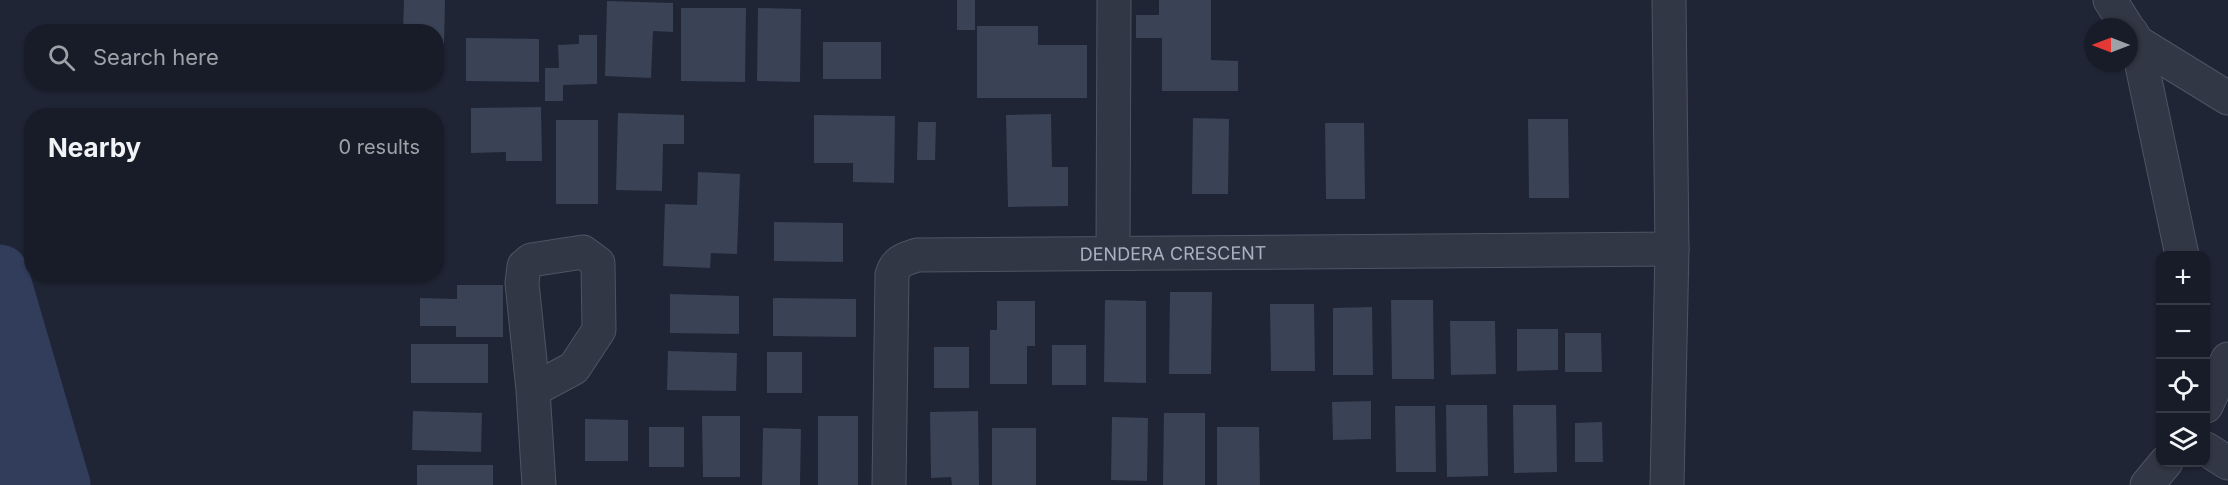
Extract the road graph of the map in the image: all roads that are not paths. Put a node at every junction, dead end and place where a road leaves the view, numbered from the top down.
1 (1114, 0) edge
2 (1669, 0) edge
3 (2110, 0) edge
4 (2121, 18) edge
5 (2138, 38) edge
6 (2138, 63) edge
7 (2228, 98) edge
8 (1672, 249) junction
9 (2181, 251) edge
10 (1113, 253) junction
11 (2228, 359) edge
12 (2210, 385) edge
13 (533, 390) dead end
14 (2210, 452) edge
15 (2228, 463) edge
16 (2162, 467) edge
17 (539, 485) edge
18 (889, 485) edge
19 (1667, 485) edge
20 (2147, 485) edge

1 - 10 street
2 - 8 street
3 - 4 street
5 - 7 street
6 - 9 street
8 - 10 street, DENDERA CRESCENT
8 - 19 street
10 - 18 street, DENDERA CRESCENT
11 - 12 street
13 - 17 street
14 - 15 street
16 - 20 street

